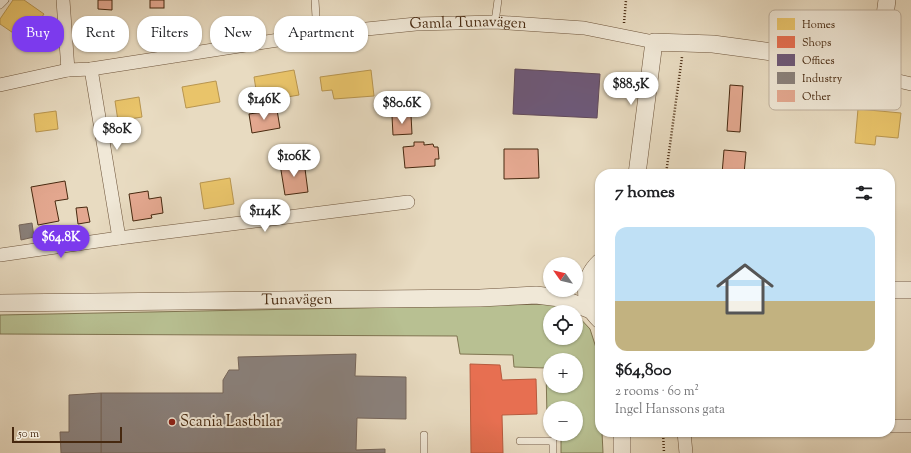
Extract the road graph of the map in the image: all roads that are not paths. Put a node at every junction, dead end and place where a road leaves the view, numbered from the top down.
1 (5, 0) edge
2 (63, 0) edge
3 (316, 0) edge
4 (498, 0) edge
5 (887, 0) edge
6 (0, 5) edge
7 (886, 10) edge
8 (316, 16) edge
9 (495, 22) junction
10 (368, 29) edge
11 (274, 41) edge
12 (654, 42) junction
13 (769, 52) edge
14 (91, 69) junction
15 (68, 70) junction
16 (901, 82) edge
17 (0, 84) edge
18 (911, 84) edge
19 (637, 169) edge
20 (408, 202) dead end
21 (119, 238) junction
22 (0, 255) edge
23 (595, 266) edge
24 (595, 268) edge
25 (583, 272) edge
26 (543, 285) edge
27 (895, 290) edge
28 (911, 290) edge
29 (0, 293) edge
30 (0, 303) edge
31 (595, 314) edge
32 (595, 317) edge
33 (895, 426) edge
34 (911, 426) edge
35 (424, 435) dead end
36 (622, 437) edge
37 (684, 437) edge
38 (520, 441) dead end
39 (424, 453) edge
40 (552, 453) edge
41 (622, 453) edge
42 (686, 453) edge

1 - 6 lane
2 - 15 street
3 - 8 lane
4 - 9 lane
5 - 7 street
9 - 10 street, Gamla Tunavägen
9 - 12 street, Gamla Tunavägen
11 - 14 street, Gamla Tunavägen
12 - 13 street, Gamla Tunavägen
12 - 19 street
14 - 15 street, Gamla Tunavägen
14 - 21 street
15 - 17 street, Gamla Tunavägen
16 - 18 street, Gamla Tunavägen
20 - 21 street
21 - 22 street
23 - 25 street
24 - 31 street
26 - 29 street, Tunavägen
27 - 28 street
30 - 32 street, Tunavägen
33 - 34 street
35 - 39 lane
36 - 41 street
37 - 42 street
38 - 40 lane

